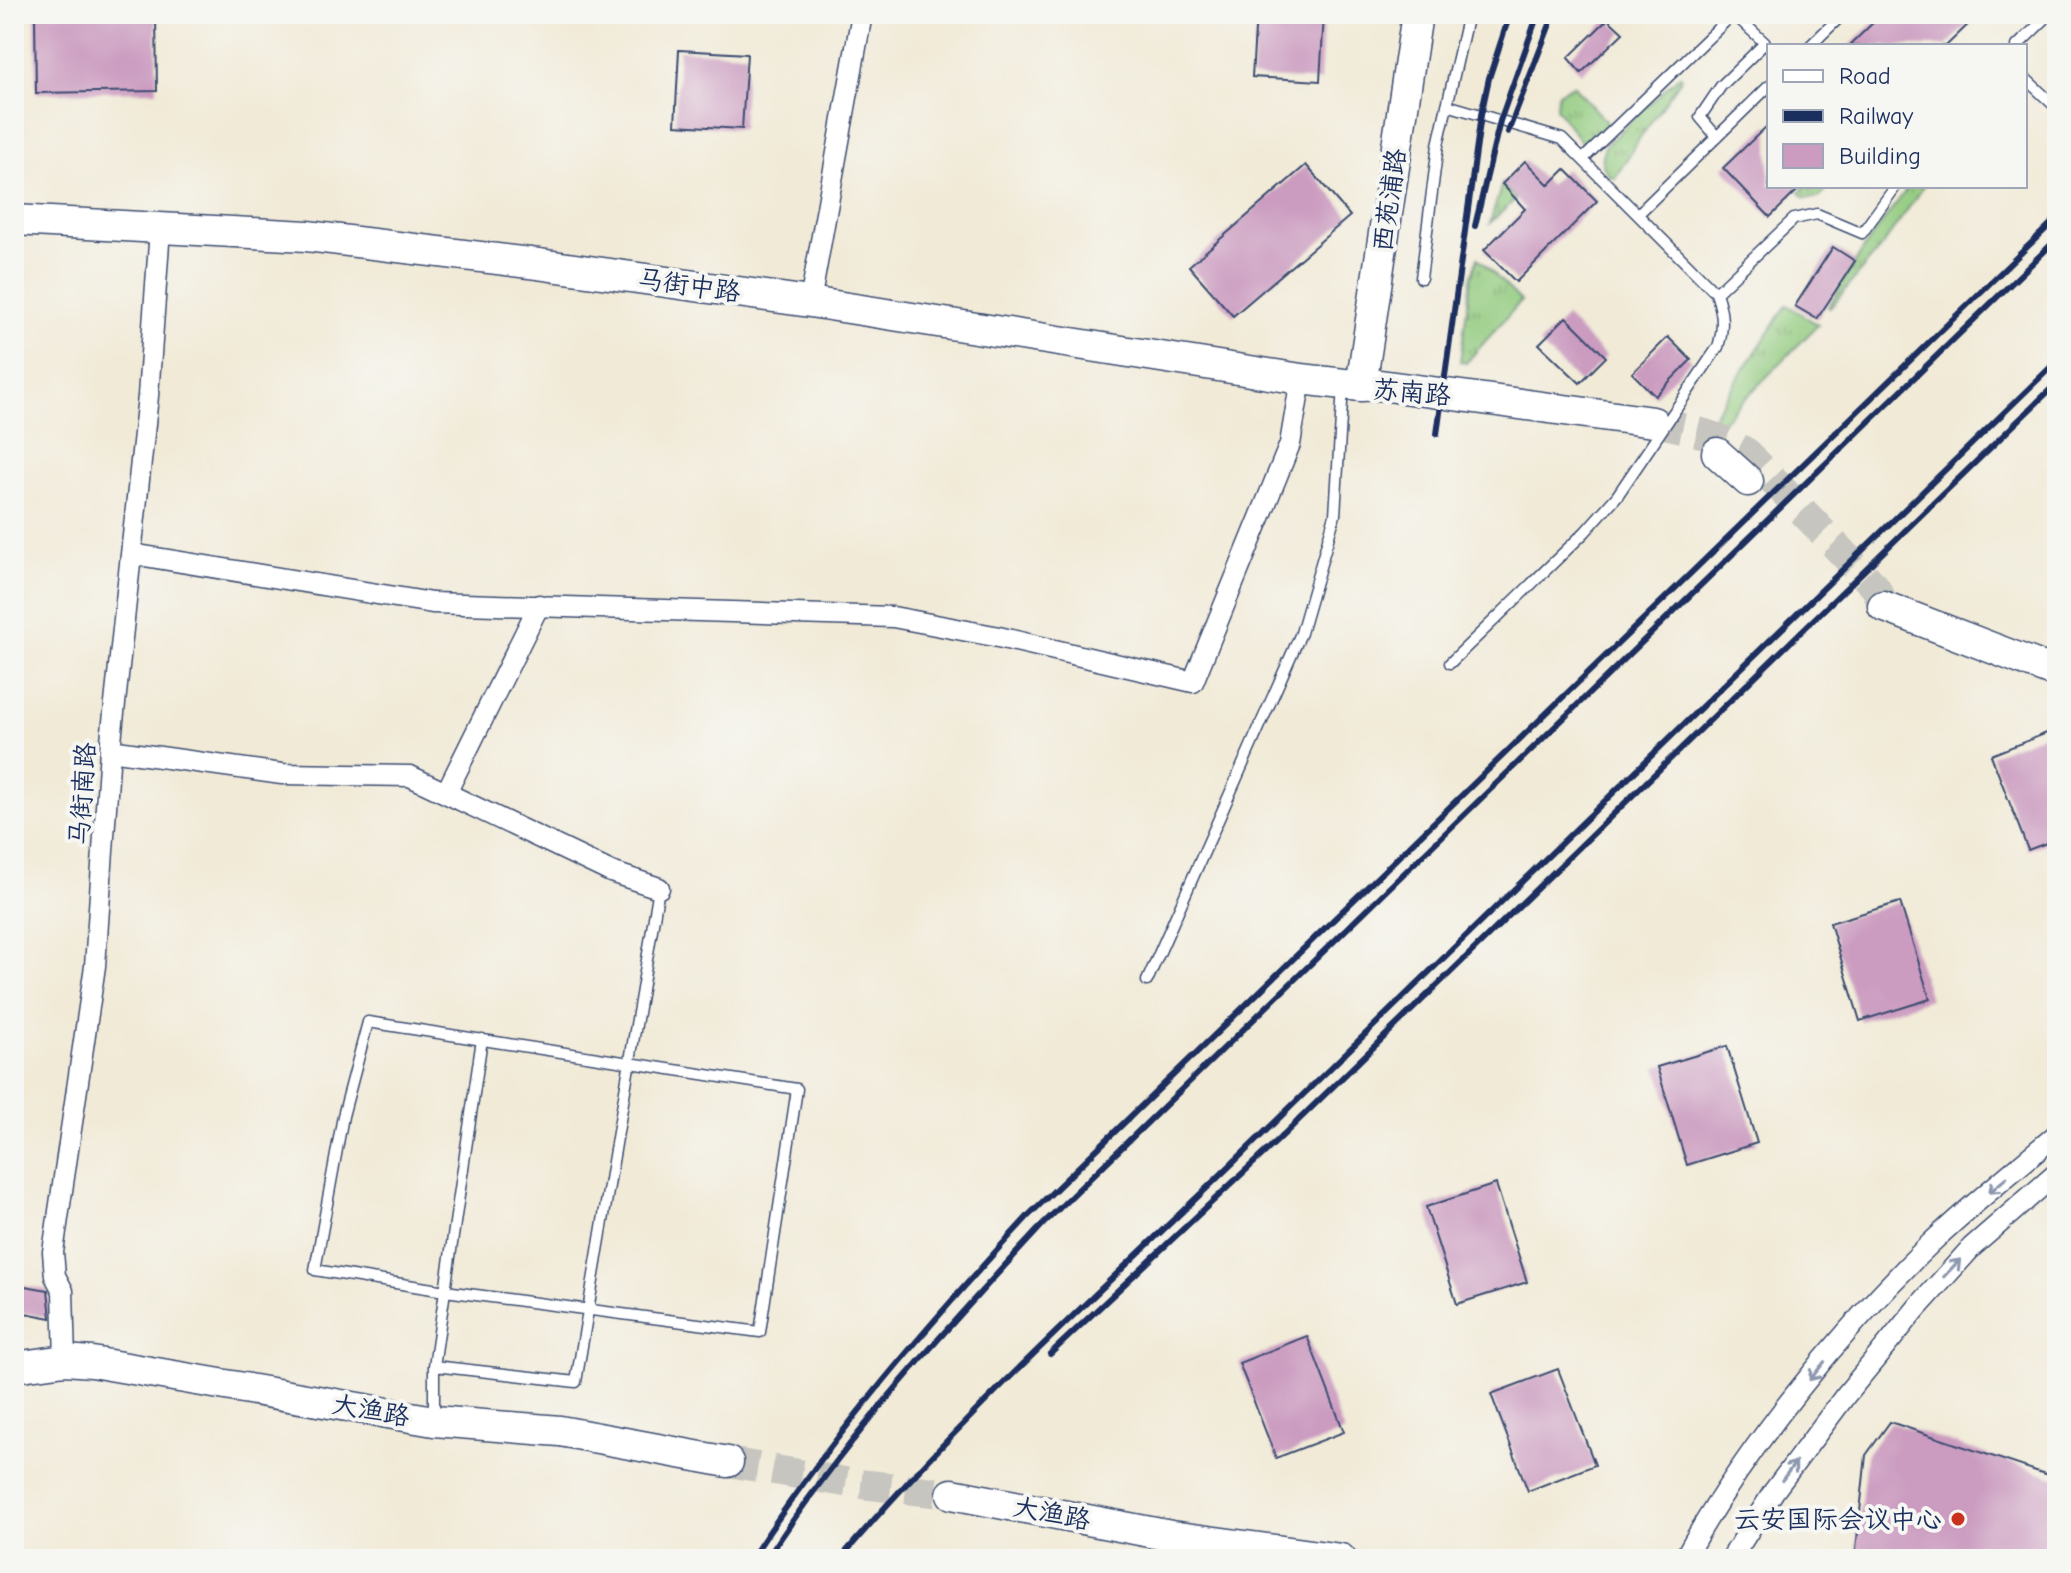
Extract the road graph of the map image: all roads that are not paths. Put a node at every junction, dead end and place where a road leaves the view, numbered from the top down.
1 (862, 14) edge
2 (1417, 14) edge
3 (1468, 14) edge
4 (1733, 14) edge
5 (1843, 14) edge
6 (2050, 14) edge
7 (1812, 44) edge
8 (2019, 44) edge
9 (2027, 80) edge
10 (1767, 88) edge
11 (1447, 105) junction
12 (2057, 108) edge
13 (1717, 137) junction
14 (1583, 159) junction
15 (1895, 188) edge
16 (1638, 214) junction
17 (14, 220) edge
18 (160, 229) junction
19 (1421, 278) dead end
20 (1716, 293) junction
21 (810, 302) junction
22 (1301, 379) junction
23 (1352, 385) junction
24 (1647, 430) tunnel mouth
25 (1717, 453) dead end
26 (1748, 481) dead end
27 (132, 554) junction
28 (539, 605) junction
29 (1883, 606) tunnel mouth
30 (1450, 663) dead end
31 (2057, 673) edge
32 (110, 750) junction
33 (446, 793) junction
34 (659, 888) joint
35 (1147, 981) dead end
36 (482, 1039) junction
37 (629, 1061) junction
38 (2057, 1134) edge
39 (2057, 1173) edge
40 (445, 1291) junction
41 (589, 1309) junction
42 (65, 1360) junction
43 (434, 1366) junction
44 (14, 1367) edge
45 (434, 1421) junction
46 (728, 1462) tunnel mouth
47 (952, 1494) tunnel mouth
48 (1341, 1559) edge
49 (1684, 1559) edge
50 (1731, 1559) edge

1 - 21 street
2 - 23 street, 西苑浦路
3 - 11 lane
4 - 13 lane
4 - 14 lane
5 - 7 lane
6 - 8 lane
9 - 12 lane
10 - 13 lane
11 - 14 lane
11 - 19 lane
13 - 16 lane
14 - 16 lane
15 - 20 lane
16 - 20 lane
17 - 18 street, 马街中路
18 - 21 street, 马街中路
18 - 27 street, 马街南路
20 - 30 lane
21 - 22 street, 马街中路
22 - 23 street, 马街中路
22 - 28 street
23 - 24 street, 苏南路
23 - 35 lane
25 - 26 street
27 - 28 street
27 - 32 street, 马街南路
28 - 33 street
29 - 31 street
32 - 33 street
32 - 42 street, 马街南路
33 - 34 street
34 - 37 lane
36 - 37 lane
36 - 40 lane
36 - 40 lane
37 - 41 lane
37 - 41 lane
38 -> 49 street
50 -> 39 street
40 - 41 lane
40 - 43 lane
41 - 43 lane
42 - 44 street, 大渔路
42 - 45 street, 大渔路
43 - 45 lane
45 - 46 street, 大渔路
47 - 48 street, 大渔路

